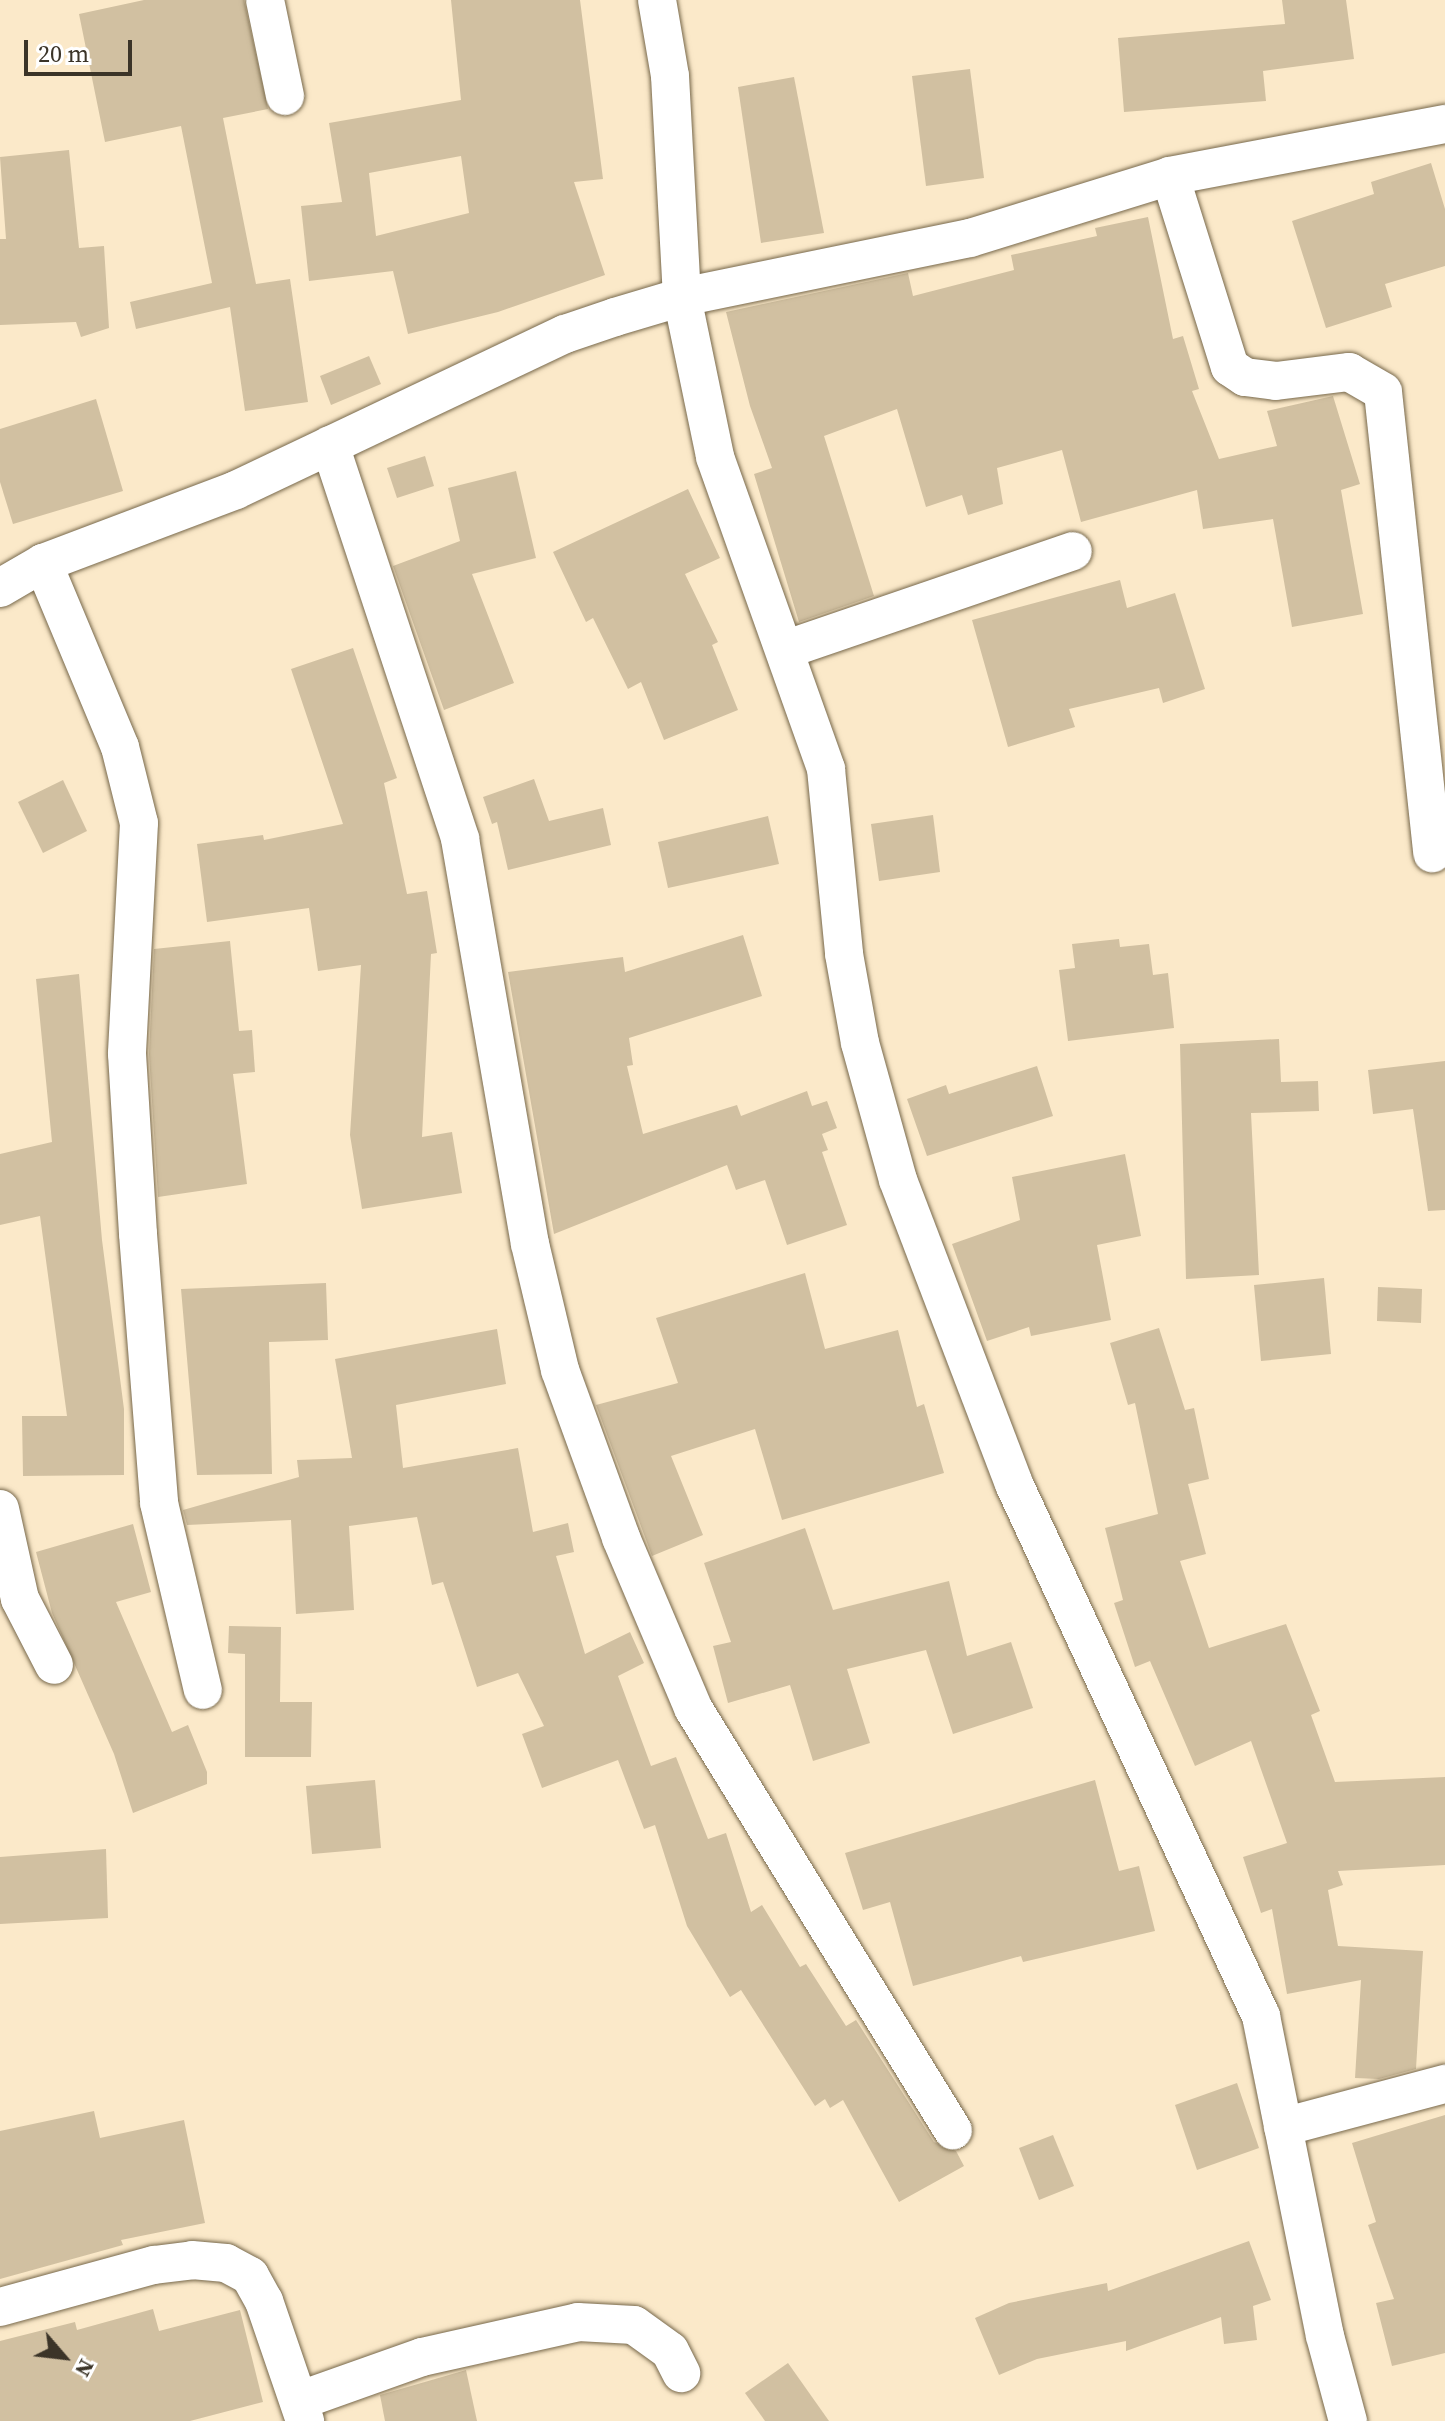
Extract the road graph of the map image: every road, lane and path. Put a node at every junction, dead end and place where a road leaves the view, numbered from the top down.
1 (265, 0) edge
2 (657, 0) edge
3 (285, 96) dead end
4 (1445, 124) edge
5 (1170, 176) junction
6 (682, 297) junction
7 (330, 445) junction
8 (1073, 551) dead end
9 (43, 563) junction
10 (0, 588) edge
11 (787, 649) junction
12 (1432, 853) dead end
13 (0, 1509) edge
14 (54, 1665) dead end
15 (203, 1690) dead end
16 (1445, 2084) edge
17 (1283, 2127) junction
18 (953, 2130) dead end
19 (0, 2307) edge
20 (681, 2373) dead end
21 (303, 2410) edge
22 (1348, 2421) edge

1 - 3 street
2 - 6 street
4 - 5 street
5 - 6 street
5 - 12 street
6 - 7 street
6 - 11 street
7 - 9 street
7 - 18 street
8 - 11 street
9 - 10 street
9 - 15 street
11 - 17 street
13 - 14 street
16 - 17 street
17 - 22 street
19 - 21 street
20 - 21 street

